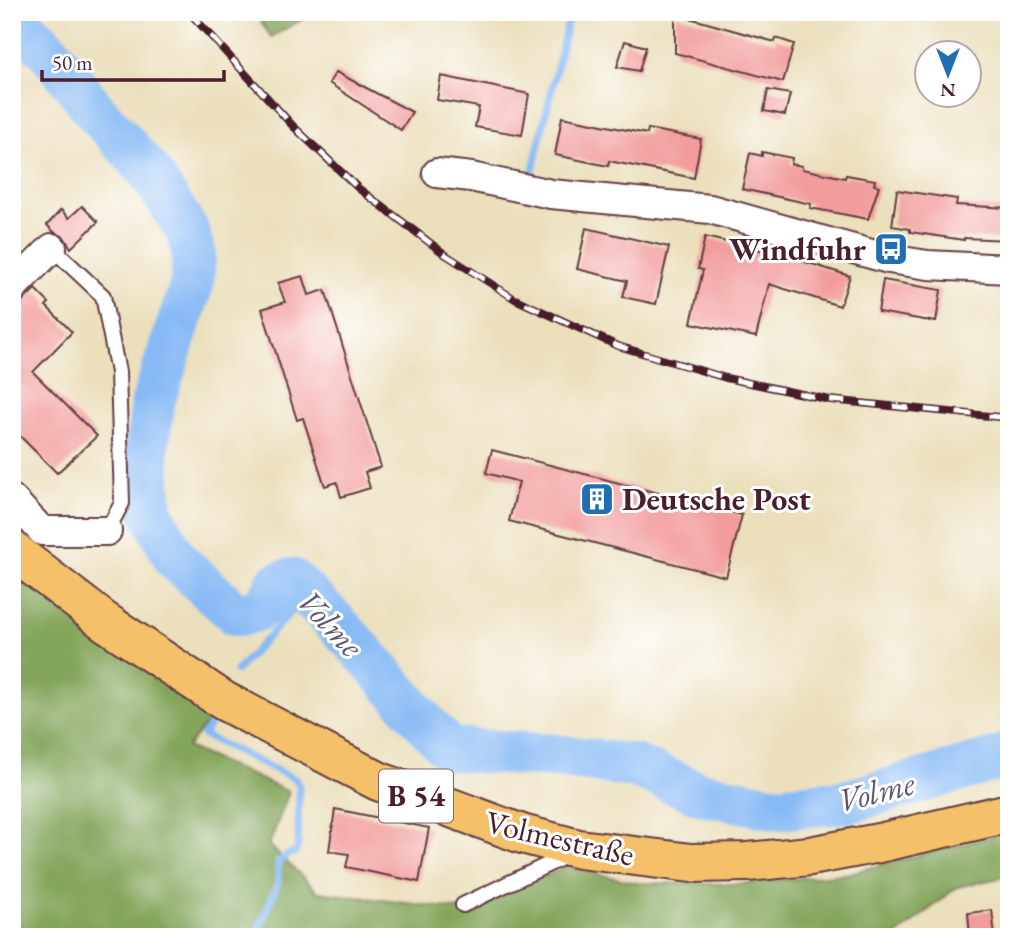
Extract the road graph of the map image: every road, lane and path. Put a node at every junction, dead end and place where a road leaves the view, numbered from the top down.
1 (437, 173) dead end
2 (52, 248) joint
3 (1009, 269) edge
4 (12, 288) edge
5 (12, 499) edge
6 (107, 531) joint
7 (12, 550) edge
8 (1009, 813) edge
9 (579, 849) junction
10 (463, 905) dead end

1 - 3 street
2 - 4 street
2 - 6 lane
5 - 6 street
7 - 9 main road, Volmestraße / B 54
8 - 9 main road, Volmestraße / B 54
9 - 10 lane

